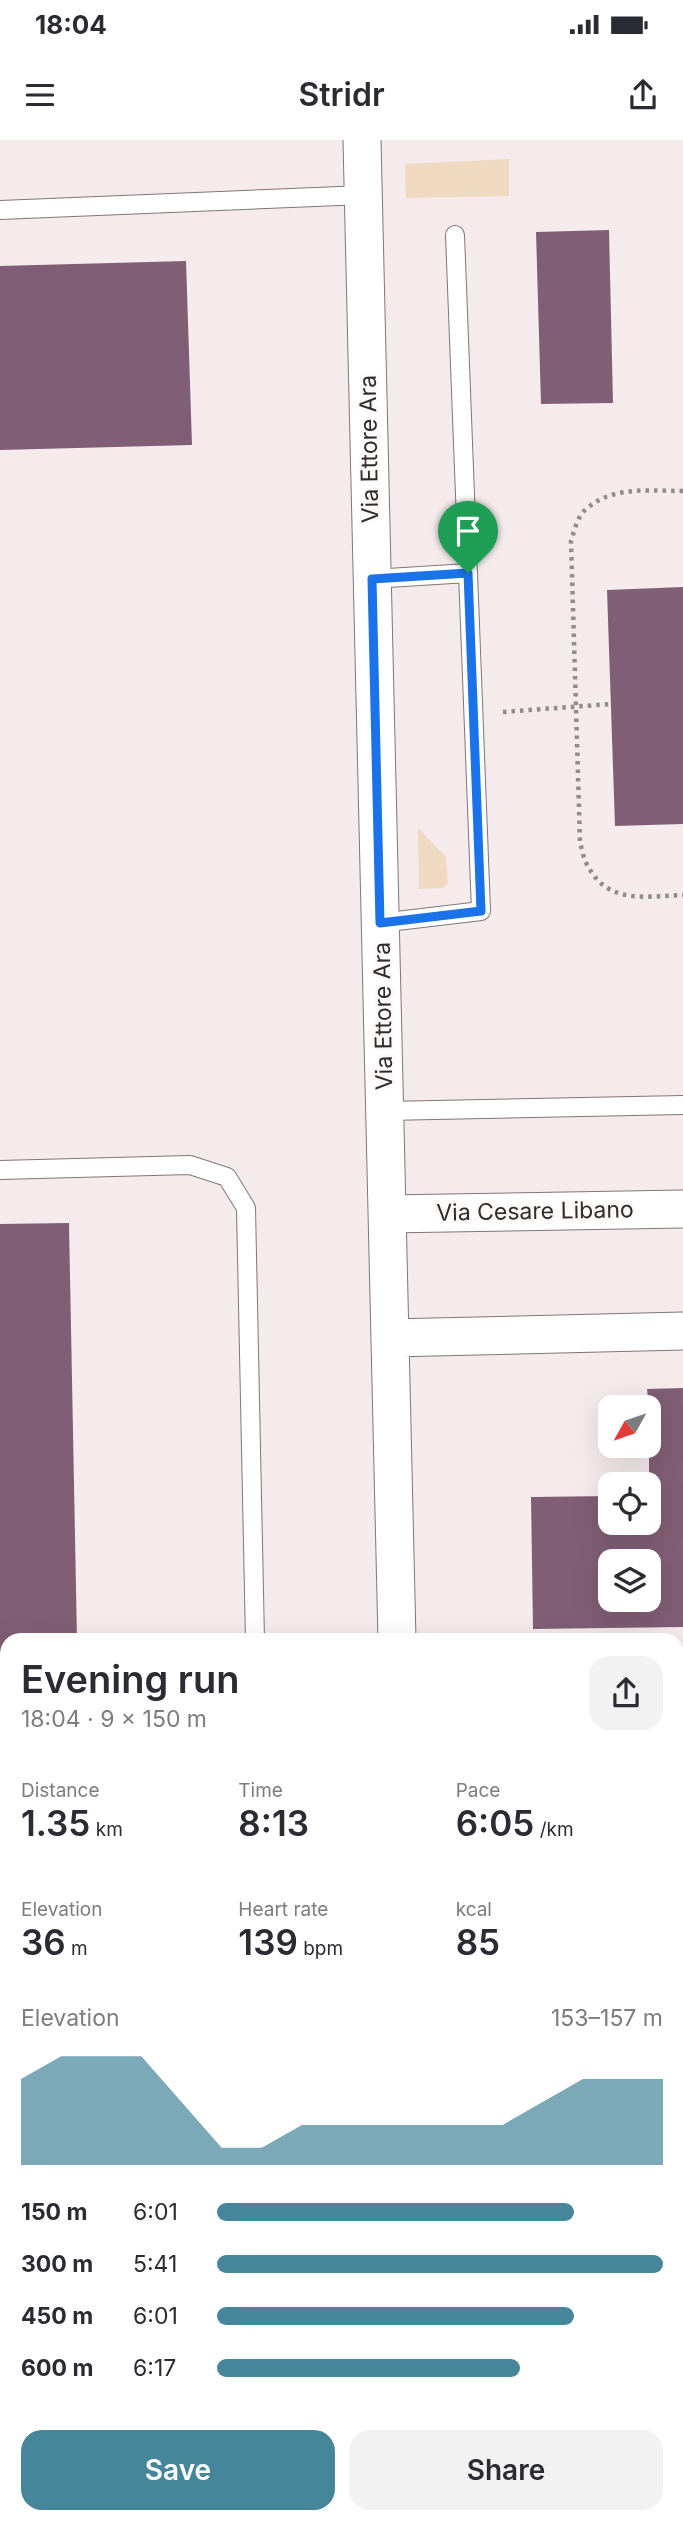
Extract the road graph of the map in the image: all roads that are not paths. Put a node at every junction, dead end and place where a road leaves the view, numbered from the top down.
1 (362, 140) edge
2 (364, 195) junction
3 (0, 210) edge
4 (455, 235) dead end
5 (468, 573) junction
6 (372, 579) junction
7 (380, 923) junction
8 (683, 1105) edge
9 (385, 1111) junction
10 (0, 1170) edge
11 (683, 1209) edge
12 (387, 1214) junction
13 (683, 1331) edge
14 (390, 1338) junction
15 (255, 1633) edge
16 (397, 1633) edge

1 - 2 street, Via Ettore Ara
2 - 3 lane
2 - 6 street, Via Ettore Ara
4 - 5 lane
5 - 6 lane
5 - 7 lane
6 - 7 street, Via Ettore Ara
7 - 9 street, Via Ettore Ara
8 - 9 lane
9 - 12 street, Via Ettore Ara
10 - 15 lane
11 - 12 street, Via Cesare Libano
12 - 14 street, Via Ettore Ara
13 - 14 street
14 - 16 street, Via Ettore Ara

